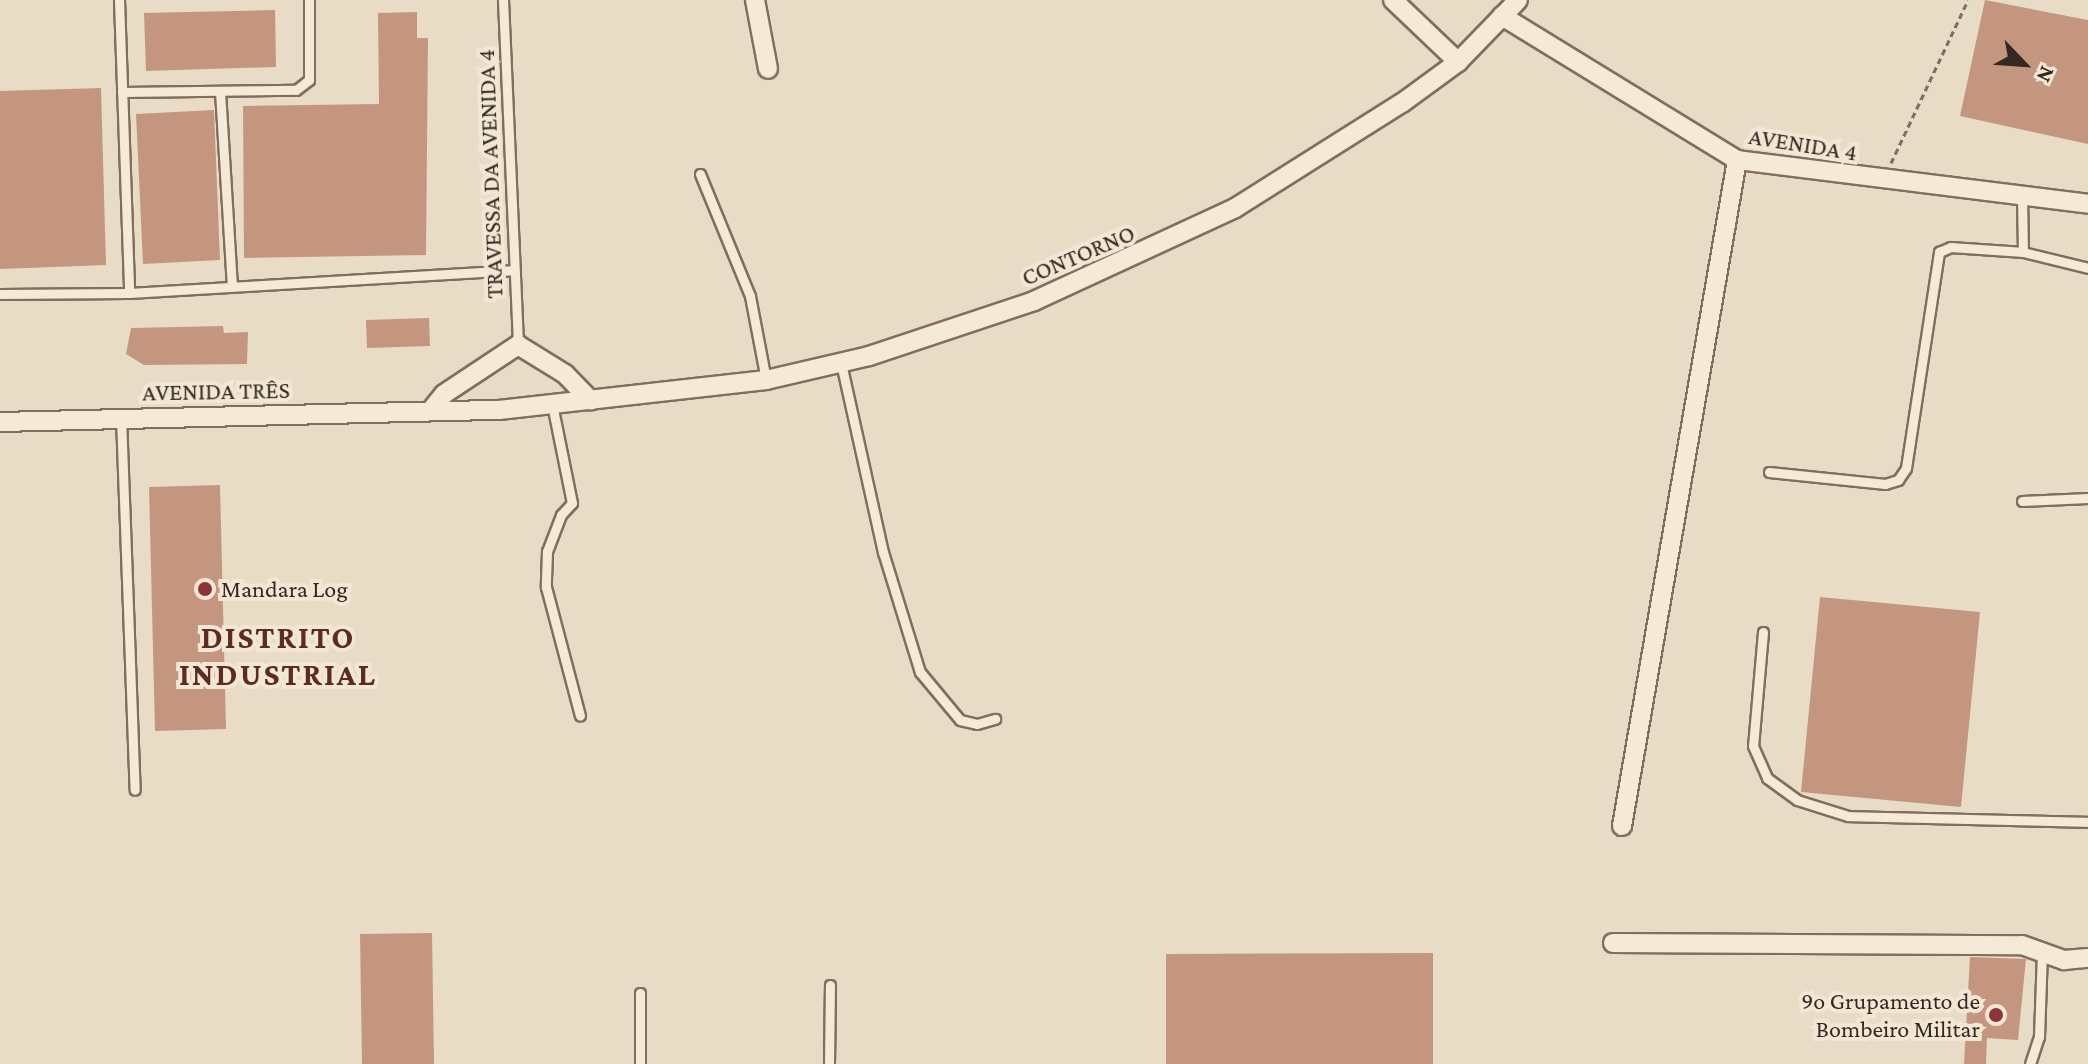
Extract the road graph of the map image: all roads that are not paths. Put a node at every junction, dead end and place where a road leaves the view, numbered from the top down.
1 (119, 0) edge
2 (309, 0) edge
3 (503, 0) edge
4 (755, 0) edge
5 (1393, 0) edge
6 (1518, 0) edge
7 (1502, 16) junction
8 (1458, 62) junction
9 (768, 69) dead end
10 (220, 91) junction
11 (122, 92) junction
12 (1737, 160) junction
13 (700, 174) dead end
14 (2022, 195) junction
15 (2088, 204) edge
16 (2023, 252) junction
17 (2088, 268) edge
18 (514, 270) junction
19 (232, 285) junction
20 (129, 293) junction
21 (0, 294) edge
22 (518, 345) junction
23 (841, 363) junction
24 (766, 380) junction
25 (591, 401) junction
26 (552, 403) junction
27 (432, 409) junction
28 (121, 417) junction
29 (0, 422) edge
30 (1769, 472) dead end
31 (2088, 498) edge
32 (2022, 501) dead end
33 (1763, 632) dead end
34 (580, 716) dead end
35 (995, 719) dead end
36 (135, 790) dead end
37 (2088, 822) edge
38 (1622, 826) dead end
39 (1613, 943) dead end
40 (2042, 950) junction
41 (2086, 962) edge
42 (830, 985) dead end
43 (640, 993) dead end
44 (640, 1064) edge
45 (829, 1064) edge
46 (2030, 1064) edge

1 - 11 lane
2 - 10 lane
3 - 18 lane, TRAVESSA DA AVENIDA 4
4 - 9 street
5 - 8 street
6 - 7 street, CONTORNO
7 - 8 street, CONTORNO
7 - 12 street, AVENIDA 4
8 - 23 street, CONTORNO
10 - 11 lane
10 - 19 lane
11 - 20 lane
12 - 14 street, AVENIDA 4
12 - 38 street
13 - 24 lane
14 - 15 street, AVENIDA 4
14 - 16 lane
16 - 17 lane
16 - 30 lane
18 - 19 lane
18 - 22 lane, TRAVESSA DA AVENIDA 4
19 - 20 lane
20 - 21 lane
22 - 25 street
22 - 27 street
23 - 24 street, CONTORNO
23 - 35 lane
24 - 25 street, CONTORNO
25 - 26 street, CONTORNO
26 - 27 street, AVENIDA TRÊS
26 - 34 lane
27 - 28 street, AVENIDA TRÊS
28 - 29 street, AVENIDA TRÊS
28 - 36 lane
31 - 32 lane
33 - 37 lane
39 - 40 street
40 - 41 street
40 - 46 lane
42 - 45 lane
43 - 44 lane

